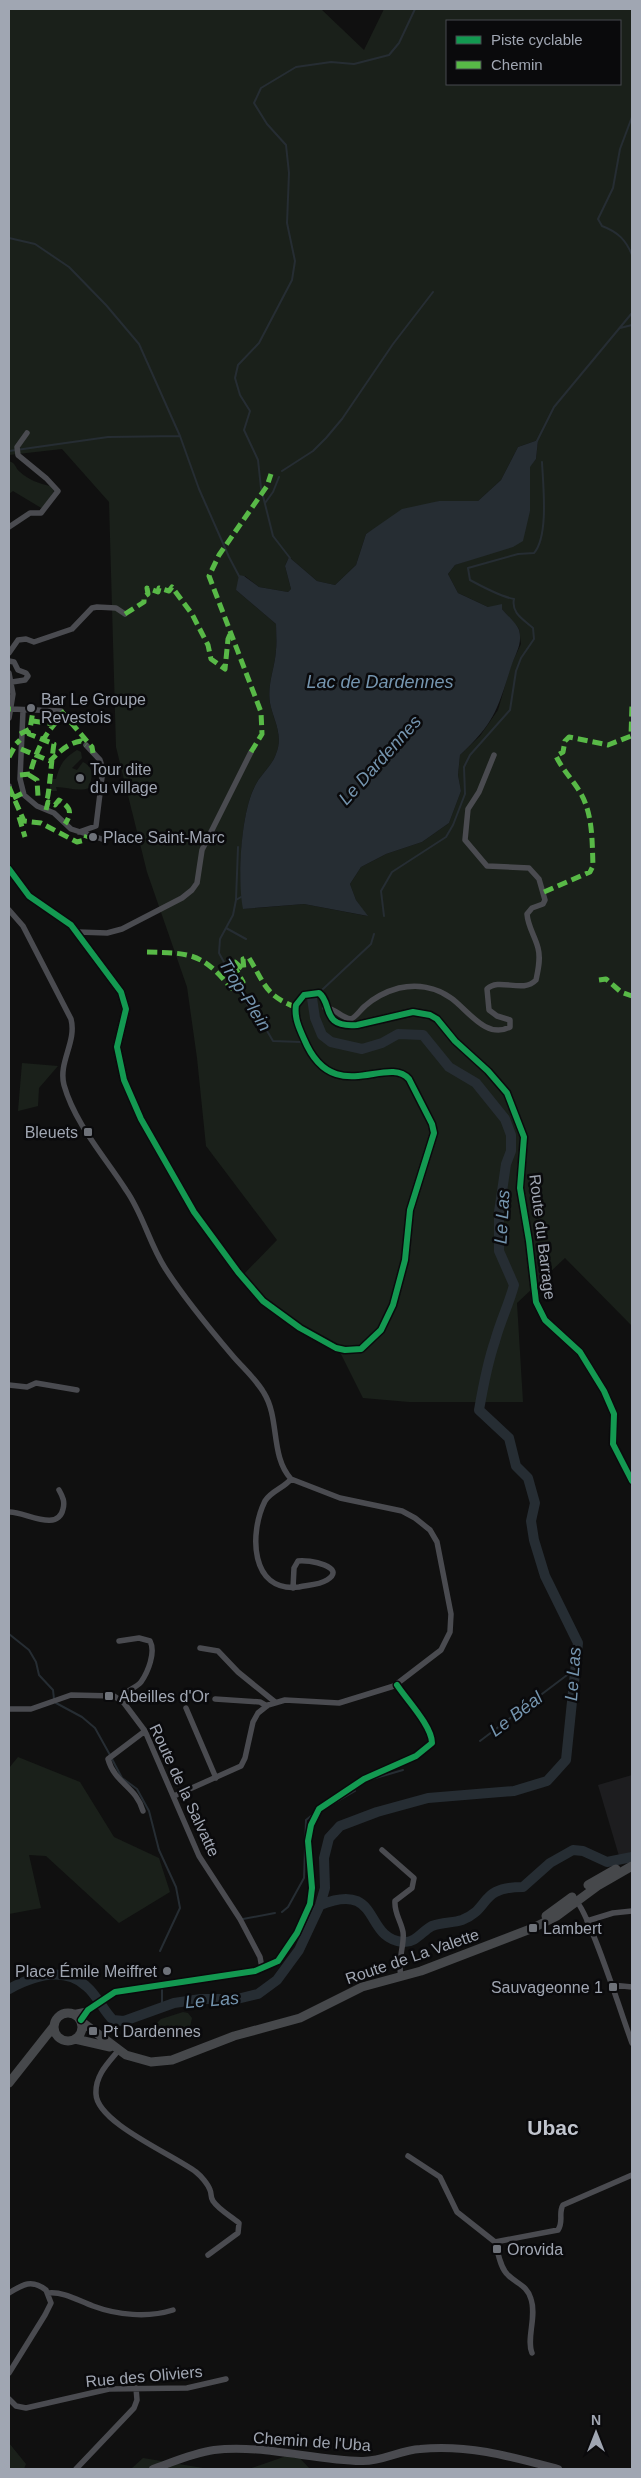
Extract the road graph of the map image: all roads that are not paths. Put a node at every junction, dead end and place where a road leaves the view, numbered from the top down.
1 (27, 433) dead end
2 (9, 528) edge
3 (125, 614) dead end
4 (9, 653) edge
5 (9, 661) edge
6 (9, 673) edge
7 (12, 682) junction
8 (11, 709) junction
9 (23, 710) junction
10 (61, 712) dead end
11 (9, 718) edge
12 (86, 745) dead end
13 (251, 752) dead end
14 (494, 755) dead end
15 (79, 832) junction
16 (102, 839) dead end
17 (9, 869) edge
18 (9, 910) edge
19 (78, 932) junction
20 (325, 1008) junction
21 (9, 1385) edge
22 (78, 1390) dead end
23 (291, 1479) junction
24 (632, 1481) edge
25 (58, 1490) dead end
26 (9, 1512) edge
27 (293, 1588) junction
28 (119, 1641) dead end
29 (200, 1648) dead end
30 (397, 1684) junction
31 (215, 1698) dead end
32 (120, 1699) junction
33 (275, 1702) junction
34 (267, 1706) junction
35 (186, 1708) dead end
36 (9, 1709) edge
37 (145, 1731) junction
38 (216, 1778) junction
39 (174, 1796) junction
40 (143, 1811) dead end
41 (382, 1850) dead end
42 (632, 1862) edge
43 (632, 1866) edge
44 (572, 1902) junction
45 (632, 1911) edge
46 (587, 1921) junction
47 (262, 1968) junction
48 (401, 1976) junction
49 (612, 1985) junction
50 (632, 1987) edge
51 (89, 2010) junction
52 (73, 2013) junction
53 (81, 2021) junction
54 (54, 2026) junction
55 (61, 2039) junction
56 (75, 2039) junction
57 (632, 2043) edge
58 (37, 2047) junction
59 (115, 2049) junction
60 (9, 2083) edge
61 (408, 2156) dead end
62 (632, 2175) edge
63 (495, 2242) junction
64 (208, 2255) dead end
65 (9, 2292) edge
66 (48, 2293) junction
67 (173, 2310) dead end
68 (532, 2353) dead end
69 (9, 2373) edge
70 (226, 2379) dead end
71 (136, 2388) junction
72 (9, 2399) edge
73 (11, 2406) edge
74 (76, 2469) edge
75 (153, 2469) edge
76 (558, 2469) edge

1 - 2 street
3 - 4 street
5 - 7 street
6 - 7 street
7 - 8 street
8 - 9 street
8 - 11 street
9 - 10 street
9 - 15 street
12 - 15 street
13 - 19 street
14 - 20 street
15 - 16 street
17 - 19 street
18 - 23 street
19 - 20 street, Route du Barrage
20 - 24 street, Route du Barrage
21 - 22 street
23 - 27 street
23 - 30 street
25 - 26 street
27 - 27 street
28 - 32 street
29 - 33 street
30 - 33 street
30 - 47 street
31 - 34 street
32 - 36 street
32 - 37 street, Route de la Salvatte
33 - 34 street
34 - 38 street
35 - 38 street
37 - 39 street, Route de la Salvatte
37 - 40 street
38 - 39 street
39 - 47 street, Route de la Salvatte
41 - 48 street
42 - 44 main road, Route de La Valette
43 - 44 main road, Route de La Valette
44 - 46 street
44 - 48 main road, Route de La Valette
45 - 46 street
46 - 49 street
47 - 51 street
48 - 59 main road, Route de La Valette
49 - 50 street
49 - 57 street
51 - 52 street
51 - 53 street
52 - 53 main road
52 - 54 main road
53 - 56 main road
53 - 59 main road, Route de La Valette
54 - 55 main road
54 - 58 main road
55 - 56 main road
55 - 58 main road
56 - 59 main road, Route de La Valette
58 - 60 main road
59 - 64 street
61 - 63 street
62 - 63 street
63 - 68 street
65 - 66 street
66 - 67 street
66 - 69 street
70 - 71 street, Rue des Oliviers
71 - 73 street, Rue des Oliviers
71 - 74 street
72 - 73 street, Rue des Oliviers
75 - 76 street, Chemin de l'Uba

